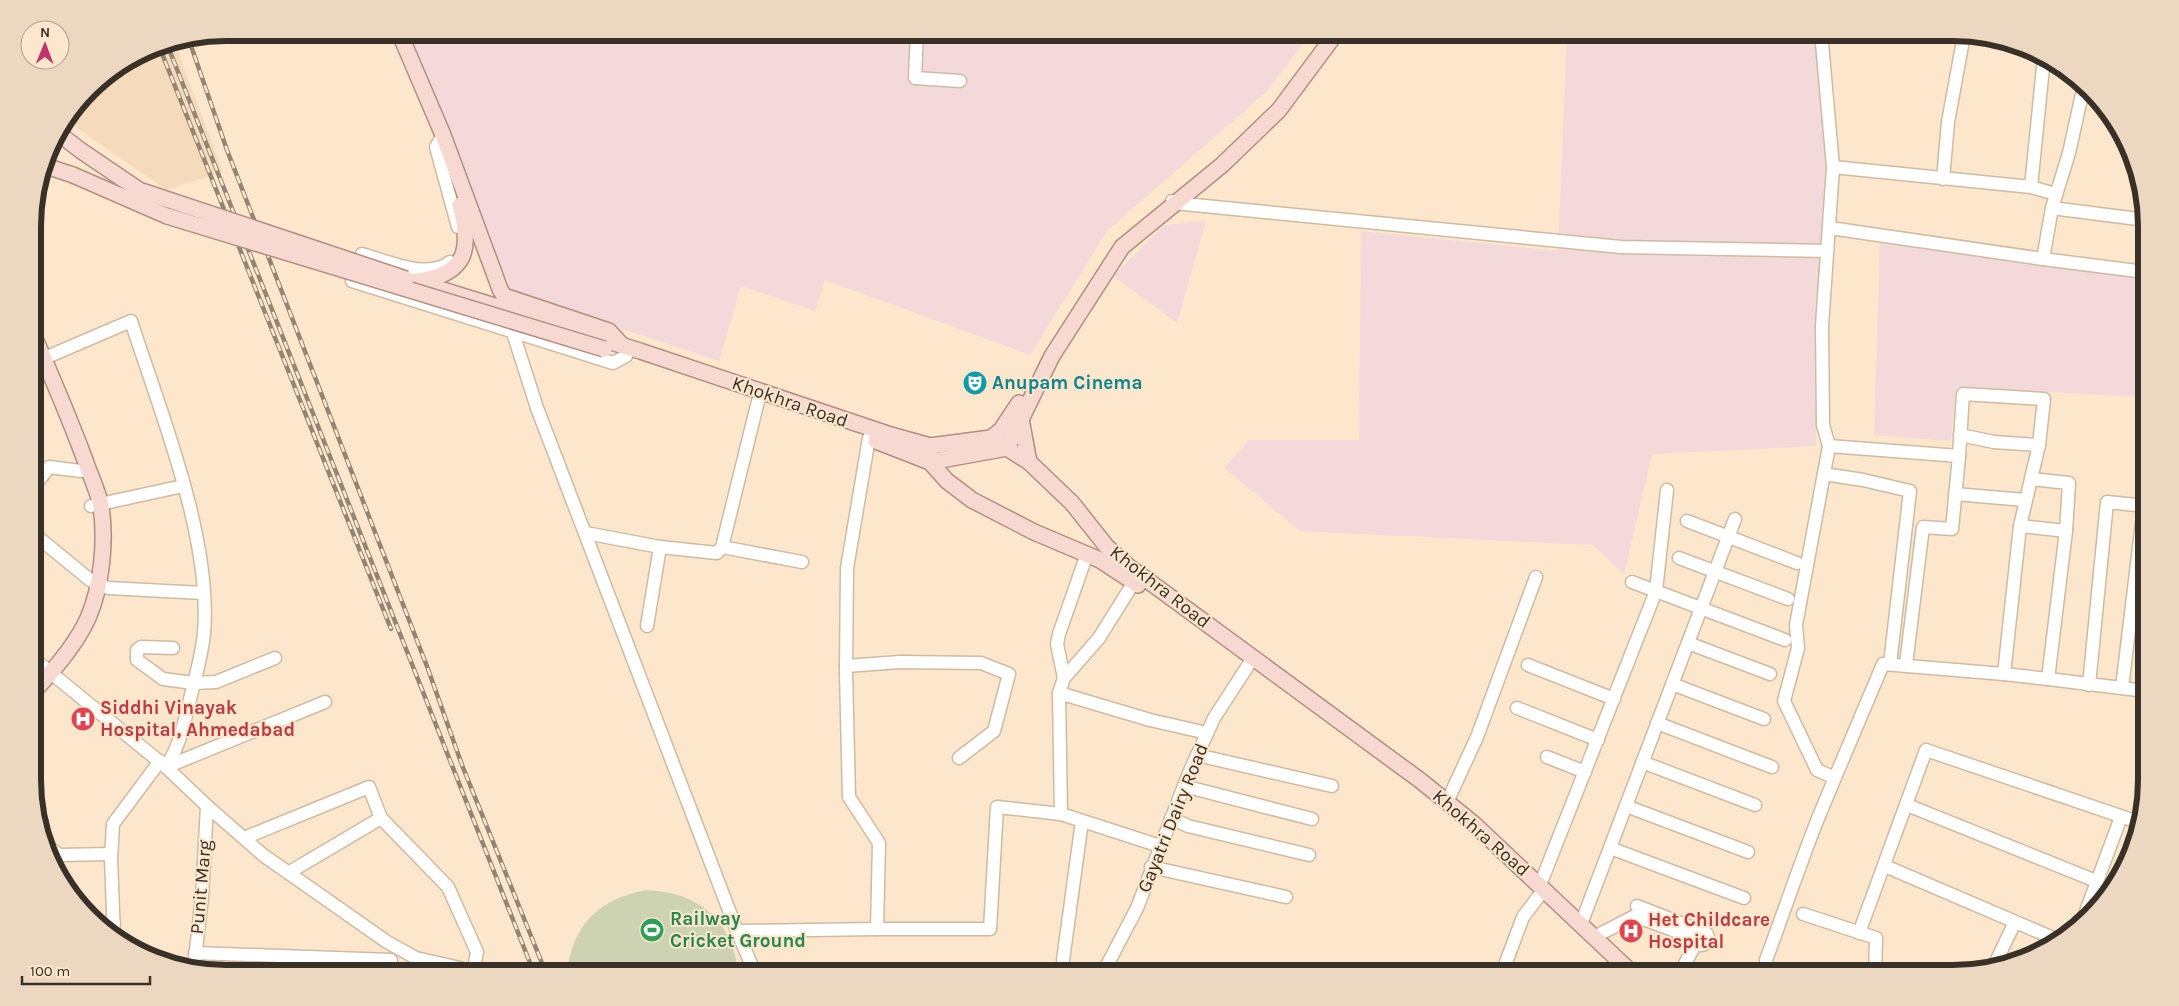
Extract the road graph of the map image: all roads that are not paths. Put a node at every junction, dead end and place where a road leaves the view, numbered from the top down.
1 (403, 41) edge
2 (917, 41) edge
3 (1320, 41) edge
4 (1330, 41) edge
5 (1822, 41) edge
6 (1963, 42) edge
7 (2043, 65) edge
8 (960, 80) dead end
9 (2083, 94) edge
10 (443, 135) junction
11 (64, 138) edge
12 (1833, 167) junction
13 (51, 168) edge
14 (1943, 179) junction
15 (2031, 187) junction
16 (2055, 194) junction
17 (1172, 201) junction
18 (2052, 208) junction
19 (2138, 220) dead end
20 (1830, 228) junction
21 (1826, 251) junction
22 (2043, 259) junction
23 (2138, 271) edge
24 (414, 281) junction
25 (514, 336) dead end
26 (606, 345) junction
27 (627, 353) junction
28 (41, 357) edge
29 (41, 367) edge
30 (41, 369) edge
31 (758, 401) junction
32 (1021, 419) junction
33 (1960, 435) junction
34 (869, 438) junction
35 (991, 438) junction
36 (2039, 445) junction
37 (930, 446) junction
38 (1829, 446) junction
39 (1007, 448) junction
40 (1959, 456) junction
41 (930, 462) junction
42 (1028, 462) junction
43 (81, 471) junction
44 (1824, 474) junction
45 (41, 477) edge
46 (2031, 479) junction
47 (183, 486) junction
48 (1667, 490) dead end
49 (1955, 494) junction
50 (2025, 500) junction
51 (96, 505) junction
52 (2138, 505) edge
53 (1735, 518) dead end
54 (1687, 521) dead end
55 (2020, 526) junction
56 (2066, 531) junction
57 (586, 533) junction
58 (1728, 537) junction
59 (41, 540) edge
60 (660, 546) junction
61 (722, 547) junction
62 (1098, 554) junction
63 (1679, 558) dead end
64 (2138, 561) edge
65 (802, 562) dead end
66 (1797, 563) dead end
67 (1715, 572) junction
68 (1536, 577) dead end
69 (94, 582) junction
70 (1134, 582) junction
71 (1632, 582) dead end
72 (1656, 591) junction
73 (203, 593) junction
74 (1788, 599) dead end
75 (1701, 608) junction
76 (647, 626) dead end
77 (1785, 640) dead end
78 (1688, 643) junction
79 (173, 648) dead end
80 (275, 658) dead end
81 (1250, 662) junction
82 (1890, 664) junction
83 (1906, 664) junction
84 (1528, 665) dead end
85 (43, 666) edge
86 (846, 666) junction
87 (1770, 674) dead end
88 (2004, 674) junction
89 (1064, 678) junction
90 (2048, 679) junction
91 (194, 683) junction
92 (1672, 684) junction
93 (2089, 685) junction
94 (2122, 688) junction
95 (2138, 690) edge
96 (1059, 693) junction
97 (1614, 699) junction
98 (325, 702) dead end
99 (1517, 708) dead end
100 (1764, 719) dead end
101 (1657, 724) junction
102 (1207, 733) junction
103 (1598, 740) junction
104 (1197, 755) junction
105 (1546, 757) dead end
106 (958, 758) dead end
107 (1642, 762) junction
108 (163, 764) junction
109 (1772, 767) dead end
110 (1585, 772) junction
111 (1835, 778) junction
112 (1184, 786) junction
113 (1332, 786) dead end
114 (1447, 802) junction
115 (1755, 805) dead end
116 (1907, 805) junction
117 (207, 806) junction
118 (1626, 806) junction
119 (1061, 814) junction
120 (2121, 817) junction
121 (381, 818) junction
122 (1171, 818) junction
123 (1312, 819) dead end
124 (2133, 820) edge
125 (1082, 821) junction
126 (244, 838) junction
127 (1160, 846) junction
128 (1610, 848) junction
129 (1748, 852) dead end
130 (111, 854) junction
131 (1309, 855) dead end
132 (57, 856) edge
133 (1885, 866) junction
134 (1151, 867) junction
135 (288, 873) junction
136 (2096, 881) junction
137 (1539, 891) junction
138 (1286, 897) dead end
139 (1744, 898) dead end
140 (1637, 906) dead end
141 (2087, 908) edge
142 (1803, 914) dead end
143 (2015, 922) junction
144 (109, 923) edge
145 (114, 923) junction
146 (1580, 924) junction
147 (114, 927) edge
148 (877, 929) junction
149 (737, 930) junction
150 (1860, 933) junction
151 (1594, 937) junction
152 (2051, 937) edge
153 (1699, 939) junction
154 (391, 945) junction
155 (195, 953) junction
156 (1997, 959) edge
157 (390, 960) junction
158 (1063, 960) dead end
159 (194, 962) edge
160 (390, 965) edge
161 (443, 965) edge
162 (475, 965) edge
163 (752, 965) edge
164 (1107, 965) edge
165 (1505, 965) edge
166 (1611, 965) edge
167 (1624, 965) edge
168 (1684, 965) edge
169 (1691, 965) edge
170 (1766, 965) edge
171 (1875, 965) edge

1 - 10 main road
2 - 8 street
3 - 17 main road
4 - 17 main road
5 - 12 street
6 - 14 street
7 - 15 street
9 - 16 street
10 - 24 main road
10 - 27 main road
10 - 27 street
11 - 24 main road, bridge
12 - 14 street
12 - 20 street
13 - 26 main road, bridge
14 - 15 street
15 - 16 street
16 - 18 street
17 - 21 street
17 - 32 main road
17 - 35 main road
18 - 19 street
18 - 22 street
20 - 21 street
20 - 22 street
21 - 38 street
22 - 23 street
24 - 26 main road
25 - 57 street
26 - 27 main road, Khokhra Road
27 - 31 main road, Khokhra Road
27 - 37 main road, Khokhra Road
28 - 47 street
29 - 51 main road
30 - 43 main road
31 - 34 main road, Khokhra Road
31 - 61 street
32 - 39 main road
32 - 42 main road
33 - 36 street
33 - 36 street
33 - 40 street
34 - 41 main road, Khokhra Road
34 - 86 street
35 - 37 main road, Khokhra Road
35 - 39 main road, Khokhra Road
36 - 46 street
37 - 41 main road
38 - 40 street
38 - 44 street
39 - 41 main road
39 - 42 main road, Khokhra Road
40 - 49 street
41 - 62 main road, Khokhra Road
42 - 62 main road, Khokhra Road
43 - 45 street
43 - 51 main road
44 - 82 street
44 - 111 street
46 - 50 street
46 - 56 street
47 - 51 street
47 - 73 street
48 - 72 street
49 - 50 street
49 - 83 street
50 - 55 street
51 - 69 main road
52 - 93 street
53 - 58 street
54 - 58 street
55 - 56 street
55 - 88 street
56 - 90 street
57 - 60 street
57 - 149 street
58 - 66 street
58 - 67 street
59 - 69 street
60 - 61 street
60 - 76 street
61 - 65 street
62 - 70 main road, Khokhra Road
62 - 81 main road, Khokhra Road
62 - 89 street
63 - 67 street
64 - 94 street
67 - 74 street
67 - 75 street
68 - 114 street
69 - 73 street
69 - 85 main road
70 - 81 main road, Khokhra Road
70 - 89 street
71 - 72 street
72 - 75 street
72 - 97 street
73 - 91 street
75 - 77 street
75 - 78 street
78 - 87 street
78 - 92 street
79 - 91 street
80 - 91 street
81 - 102 street, Gayatri Dairy Road
81 - 114 main road, Khokhra Road
81 - 137 main road, Khokhra Road
82 - 83 street
82 - 111 street
83 - 88 street
84 - 97 street
85 - 108 street
86 - 106 street
86 - 148 street
88 - 90 street
89 - 96 street
90 - 93 street
91 - 108 street
92 - 100 street
92 - 101 street
93 - 94 street
94 - 95 street
96 - 102 street
96 - 119 street
97 - 103 street
98 - 108 street
99 - 103 street
101 - 107 street
101 - 109 street
102 - 104 street, Gayatri Dairy Road
103 - 110 street
104 - 112 street, Gayatri Dairy Road
104 - 113 street
105 - 110 street
107 - 115 street
107 - 118 street
108 - 117 street
108 - 130 street
110 - 137 street
111 - 170 street
112 - 122 street, Gayatri Dairy Road
112 - 123 street
114 - 137 main road, Khokhra Road
116 - 120 street
116 - 133 street
116 - 136 street
117 - 126 street
117 - 155 street, Punit Marg
118 - 128 street
118 - 129 street
119 - 125 street
119 - 148 street
120 - 124 street
120 - 136 street
121 - 126 street
121 - 135 street
121 - 162 street
122 - 127 street, Gayatri Dairy Road
122 - 131 street
125 - 127 street
125 - 158 street
126 - 135 street
127 - 134 street, Gayatri Dairy Road
128 - 139 street
128 - 146 street
130 - 132 street
130 - 145 street
133 - 143 street
133 - 150 street
134 - 138 street
134 - 164 street, Gayatri Dairy Road
135 - 154 street
136 - 141 street
137 - 146 main road, Khokhra Road
137 - 165 street
137 - 166 main road, Khokhra Road
140 - 153 street
142 - 150 street
143 - 152 street
143 - 156 street
144 - 145 street
145 - 147 street
146 - 151 main road, Khokhra Road
148 - 149 street
149 - 163 street
150 - 171 street
151 - 153 street
151 - 167 main road, Khokhra Road
153 - 168 street
153 - 169 street
154 - 157 street
154 - 161 street
155 - 157 street
155 - 159 street, Punit Marg
157 - 160 street

